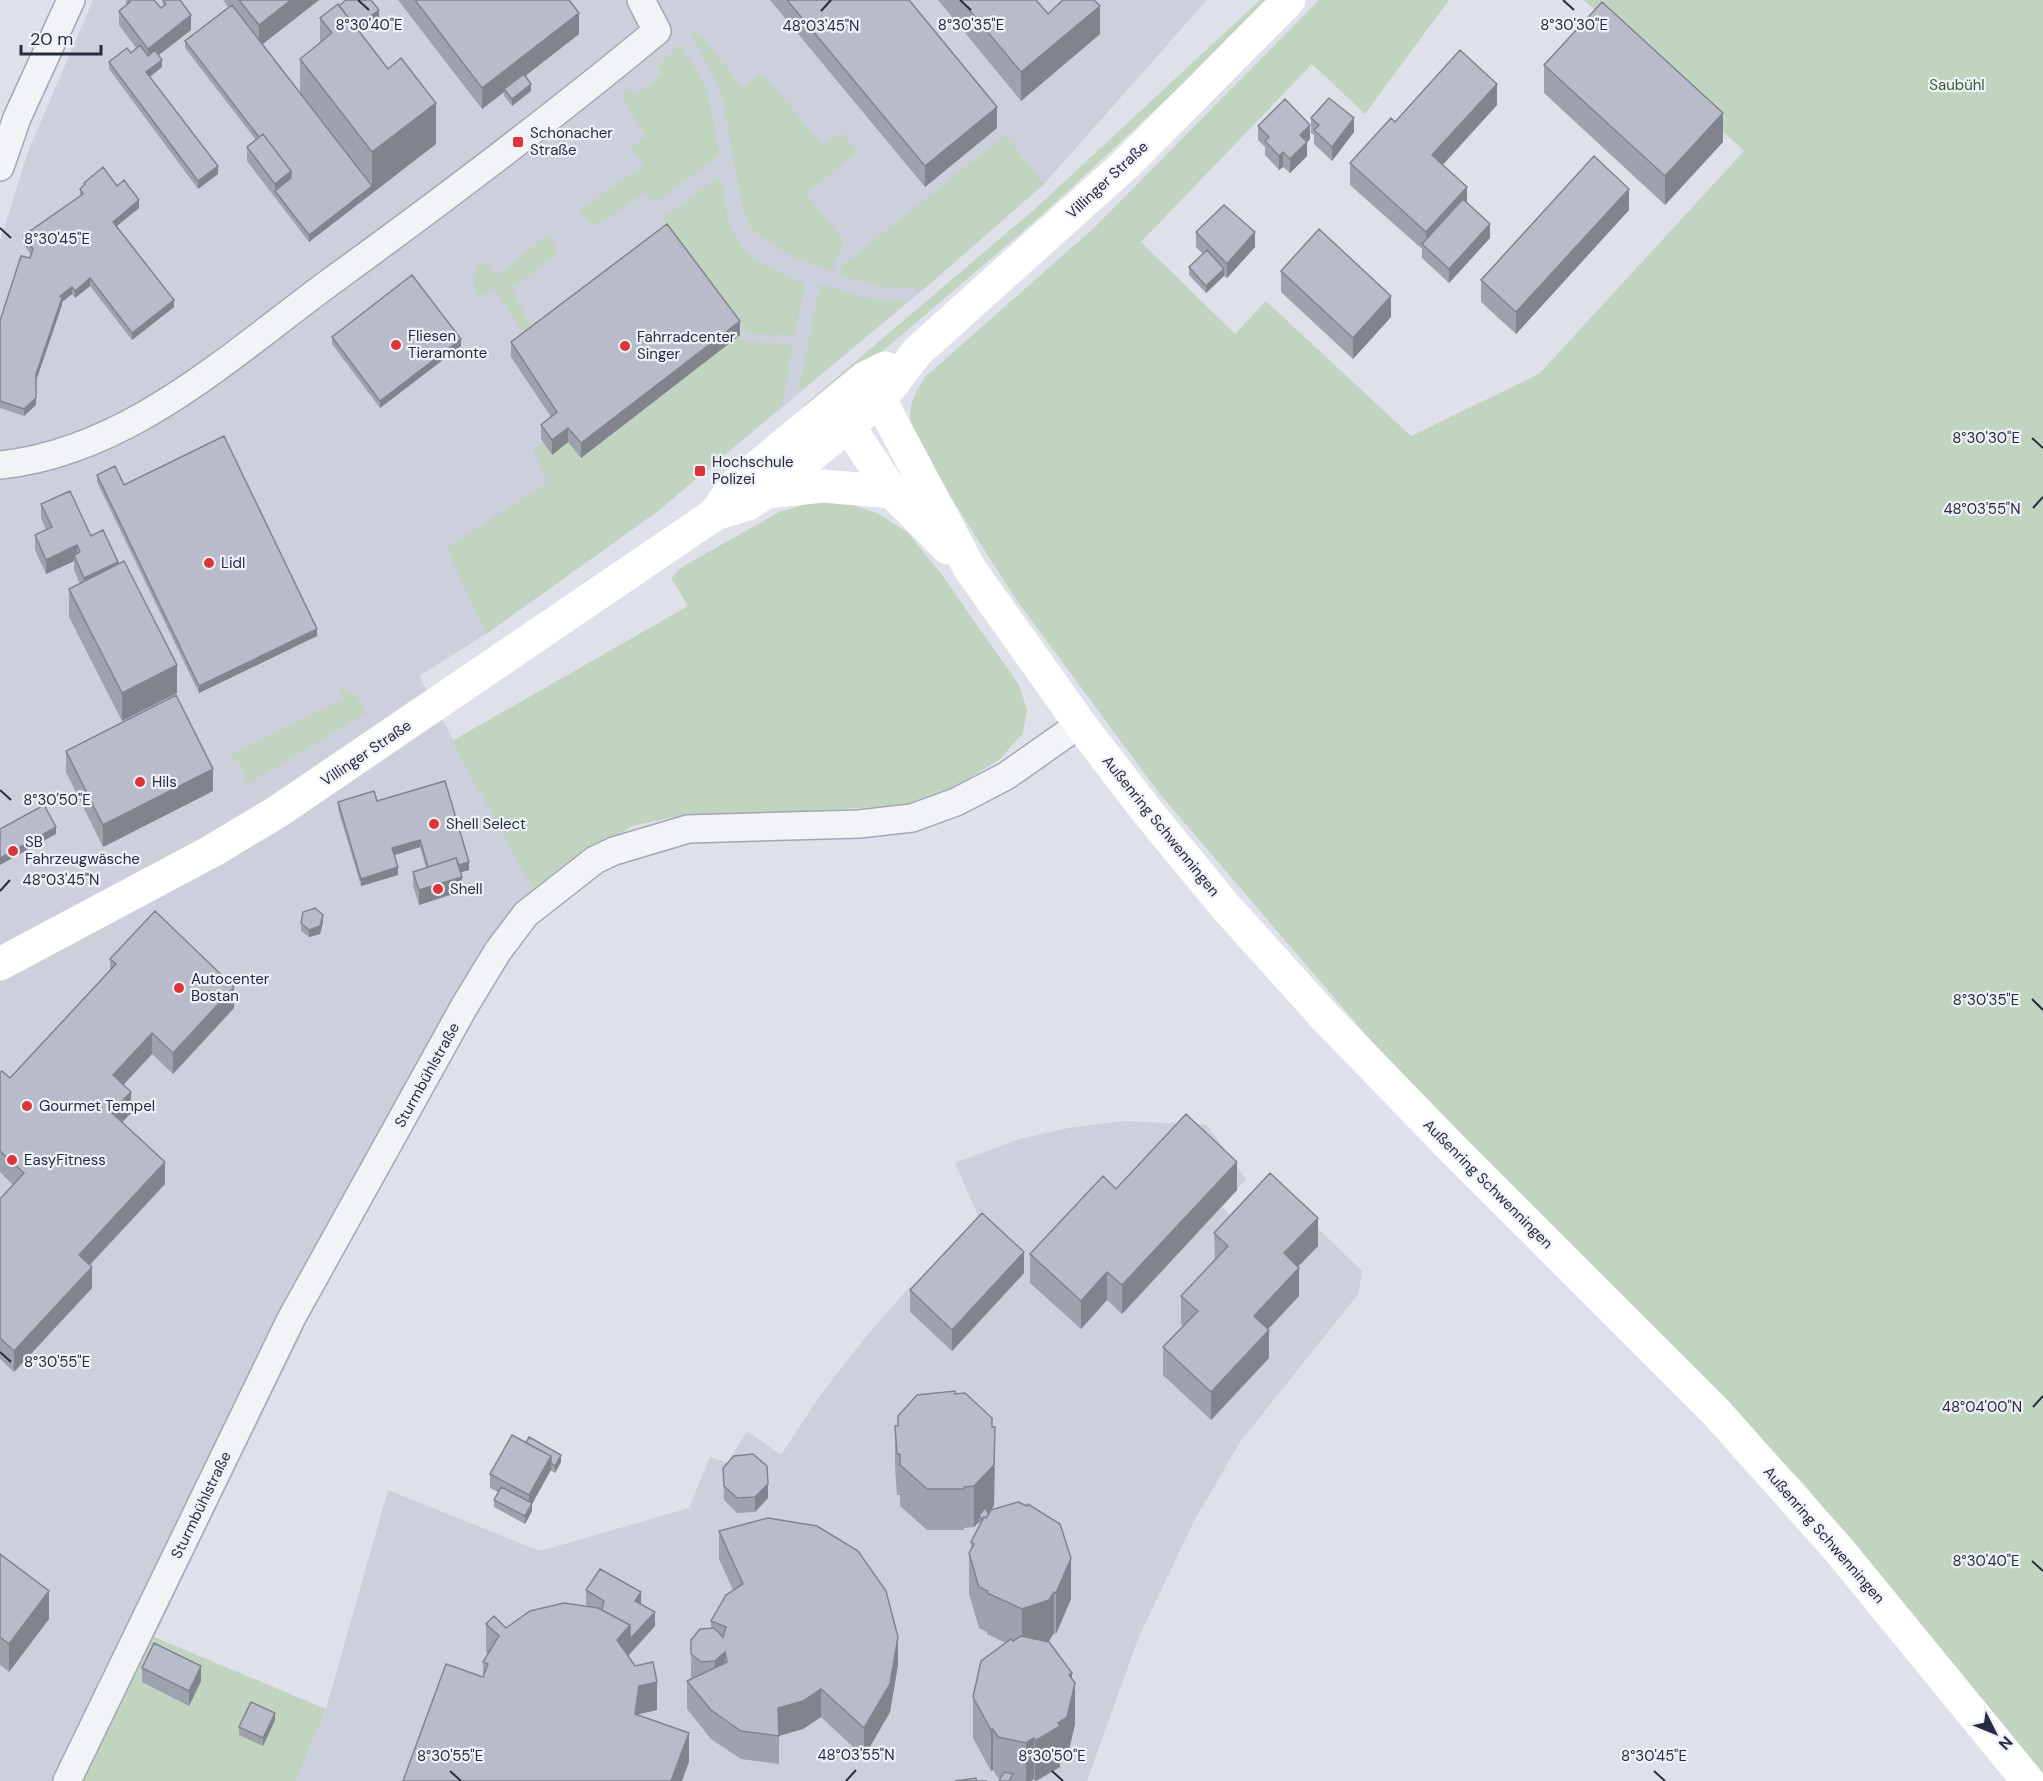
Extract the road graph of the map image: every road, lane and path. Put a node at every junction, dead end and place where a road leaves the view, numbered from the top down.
1 (71, 0) edge
2 (641, 0) edge
3 (1289, 0) edge
4 (0, 167) edge
5 (873, 389) junction
6 (842, 416) junction
7 (0, 465) edge
8 (766, 492) junction
9 (892, 492) junction
10 (715, 514) junction
11 (970, 569) junction
12 (1080, 724) junction
13 (0, 964) edge
14 (67, 1781) edge
15 (2028, 1781) edge

1 - 4 street
2 - 7 street
3 - 5 street, Villinger Straße
5 - 6 street, Villinger Straße
5 - 11 street, Außenring Schwenningen
6 - 8 street, Villinger Straße
6 - 9 street, Außenring Schwenningen
6 - 10 street, Villinger Straße
8 - 9 street
8 - 10 street, Villinger Straße
9 - 11 street, Außenring Schwenningen
10 - 13 street, Villinger Straße
11 - 12 street, Außenring Schwenningen
12 - 14 street, Sturmbühlstraße
12 - 15 street, Außenring Schwenningen

